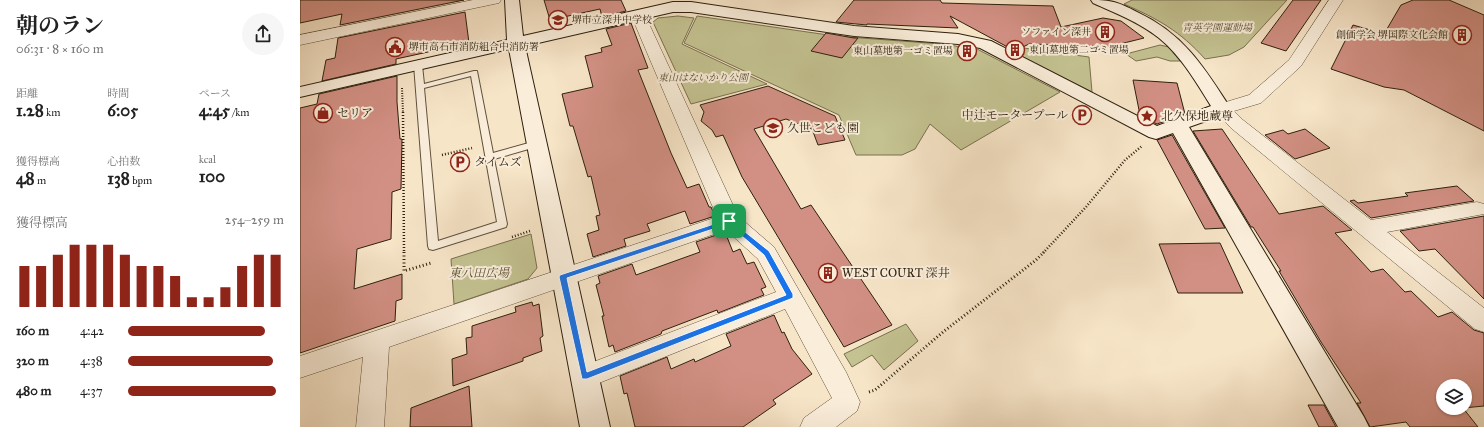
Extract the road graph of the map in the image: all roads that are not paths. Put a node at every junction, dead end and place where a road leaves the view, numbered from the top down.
1 (494, 0) edge
2 (512, 0) edge
3 (1098, 0) edge
4 (1336, 0) edge
5 (638, 15) junction
6 (300, 40) edge
7 (516, 44) junction
8 (418, 65) junction
9 (420, 87) junction
10 (300, 92) edge
11 (1222, 109) junction
12 (1178, 124) junction
13 (536, 144) junction
14 (490, 157) junction
15 (1478, 209) dead end
16 (729, 221) junction
17 (1368, 228) junction
18 (563, 277) junction
19 (791, 296) junction
20 (1484, 322) edge
21 (377, 340) junction
22 (300, 367) edge
23 (584, 377) junction
24 (370, 427) edge
25 (595, 427) edge
26 (814, 427) edge
27 (1354, 427) edge

1 - 6 street
2 - 7 street
3 - 11 street
4 - 11 street
5 - 7 street
5 - 12 street
5 - 16 street
7 - 8 street
7 - 13 street
8 - 9 lane
8 - 10 street
9 - 14 lane
9 - 14 lane
11 - 12 street
11 - 17 street
12 - 27 street
13 - 14 lane
13 - 18 street
15 - 17 street
16 - 18 street
16 - 19 street
17 - 20 street
18 - 21 street
18 - 23 street
19 - 23 street
19 - 26 street
21 - 22 street
21 - 24 street
23 - 25 street

